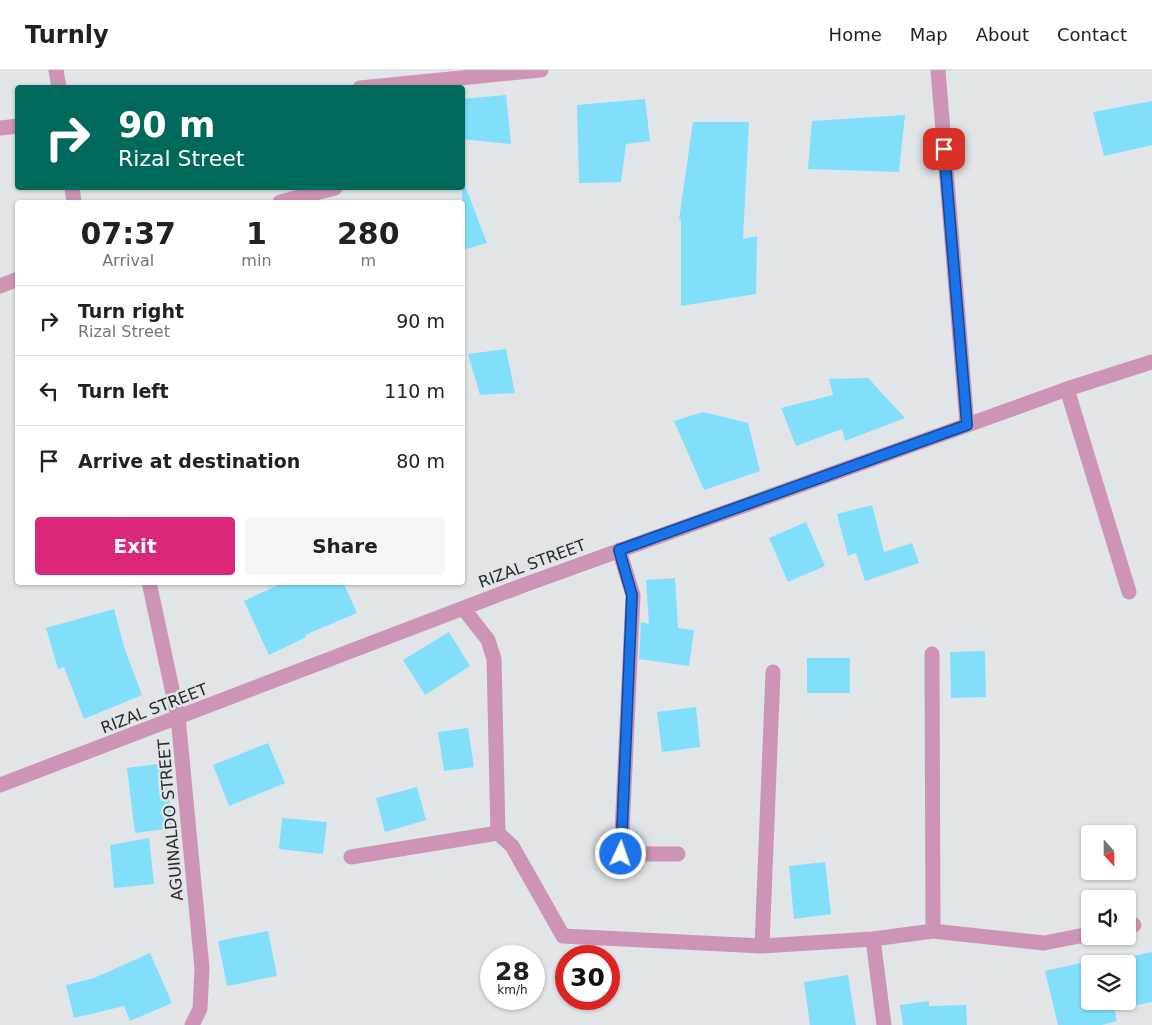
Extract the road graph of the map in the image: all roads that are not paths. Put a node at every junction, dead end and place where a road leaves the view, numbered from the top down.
1 (56, 70) edge
2 (541, 70) edge
3 (938, 70) edge
4 (58, 85) edge
5 (390, 85) edge
6 (15, 126) edge
7 (0, 128) edge
8 (327, 190) edge
9 (288, 200) edge
10 (15, 280) edge
11 (0, 286) edge
12 (1152, 362) edge
13 (1067, 389) junction
14 (967, 425) junction
15 (619, 550) junction
16 (150, 585) edge
17 (1129, 592) dead end
18 (463, 608) junction
19 (932, 654) dead end
20 (773, 672) dead end
21 (178, 717) junction
22 (0, 785) edge
23 (498, 833) junction
24 (678, 854) dead end
25 (351, 857) dead end
26 (933, 931) junction
27 (1081, 936) edge
28 (873, 939) junction
29 (762, 946) junction
30 (192, 1025) edge
31 (884, 1025) edge

1 - 4 street
2 - 5 street
3 - 14 street
6 - 7 street
8 - 9 street
10 - 11 street
12 - 13 street, RIZAL STREET
13 - 14 street, RIZAL STREET
13 - 17 street
14 - 15 street, RIZAL STREET
15 - 18 street, RIZAL STREET
15 - 24 street
16 - 21 street, AGUINALDO STREET
18 - 21 street, RIZAL STREET
18 - 23 street
19 - 26 street
20 - 29 street
21 - 22 street, RIZAL STREET
21 - 30 street, AGUINALDO STREET
23 - 25 street
23 - 29 street
26 - 27 street
26 - 28 street
28 - 29 street
28 - 31 street

